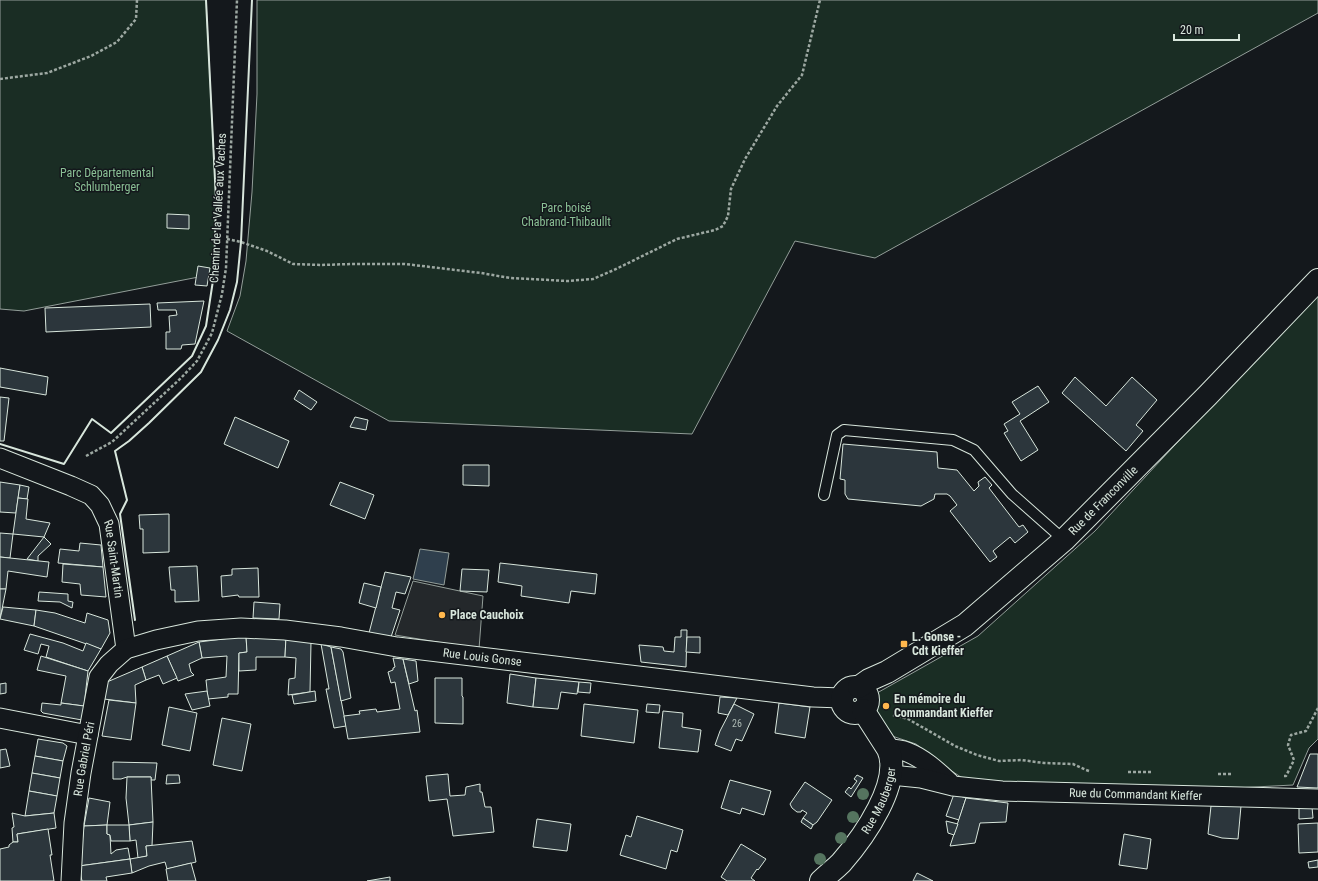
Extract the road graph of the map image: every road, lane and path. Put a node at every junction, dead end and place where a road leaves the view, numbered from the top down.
1 (138, 0) edge
2 (237, 0) edge
3 (820, 0) edge
4 (0, 80) edge
5 (227, 239) junction
6 (1318, 280) edge
7 (86, 456) dead end
8 (0, 458) edge
9 (824, 495) dead end
10 (1064, 540) junction
11 (126, 649) junction
12 (858, 697) junction
13 (1318, 708) edge
14 (0, 718) edge
15 (88, 735) junction
16 (888, 748) junction
17 (1093, 772) dead end
18 (1122, 772) dead end
19 (1152, 772) dead end
20 (1216, 774) dead end
21 (1236, 774) dead end
22 (891, 775) junction
23 (1278, 776) dead end
24 (953, 786) junction
25 (1318, 799) edge
26 (71, 881) edge
27 (821, 881) edge

1 - 4 path
2 - 5 path, Chemin de la Vallée aux Vaches
3 - 5 path
5 - 7 path, Chemin de la Vallée aux Vaches
6 - 10 street, Rue de Franconville
8 - 11 street, Rue Saint-Martin
9 - 10 lane
10 - 12 street, Rue de Franconville
11 - 12 street, Rue Louis Gonse
11 - 15 street, Rue Gabriel Péri
12 - 16 street, Rue Mauberger
12 - 17 path
13 - 23 path
14 - 15 street
15 - 26 street, Rue Gabriel Péri
16 - 22 street, Rue Mauberger
16 - 24 street
18 - 19 path
20 - 21 path
22 - 24 street, Rue du Commandant Kieffer
22 - 27 street, Rue Mauberger
24 - 25 street, Rue du Commandant Kieffer

